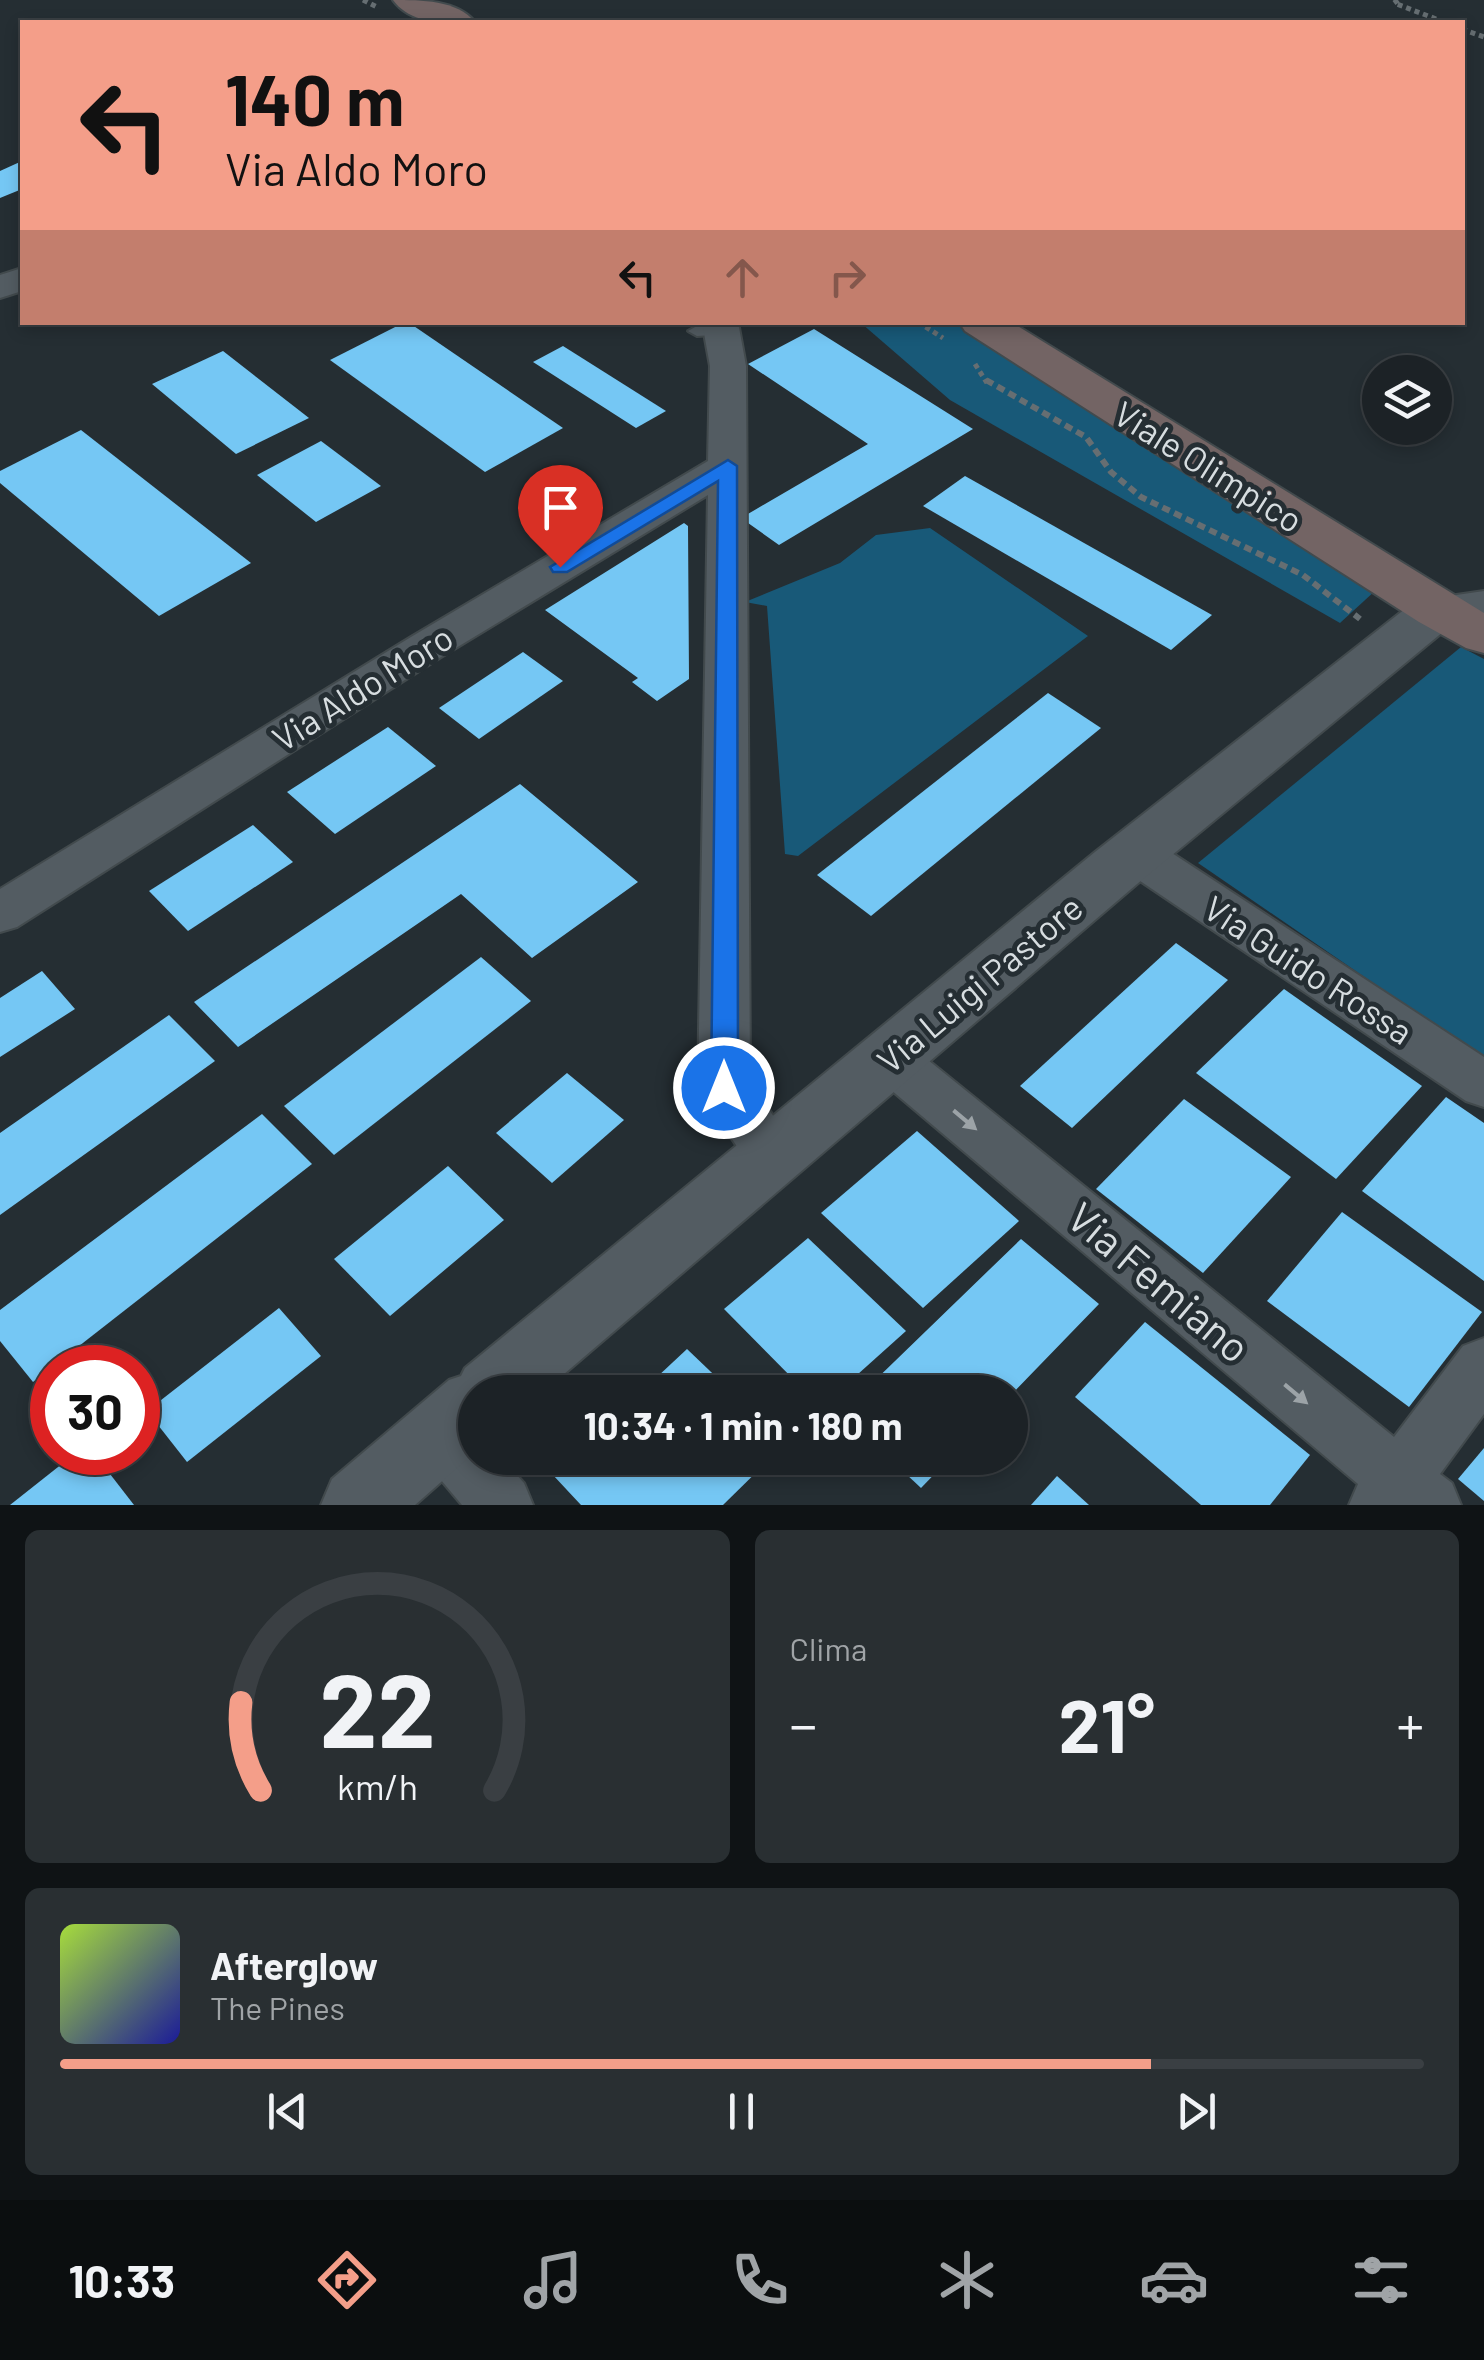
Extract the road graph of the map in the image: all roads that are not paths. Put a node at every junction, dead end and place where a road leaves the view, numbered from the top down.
1 (411, 0) edge
2 (453, 20) edge
3 (713, 328) edge
4 (965, 340) edge
5 (728, 466) junction
6 (1468, 617) edge
7 (1135, 853) junction
8 (0, 913) edge
9 (890, 1058) junction
10 (1484, 1084) edge
11 (774, 1155) junction
12 (1484, 1366) edge
13 (512, 1375) edge
14 (458, 1420) edge
15 (491, 1475) edge
16 (1404, 1496) edge
17 (358, 1505) edge
18 (502, 1505) edge

1 - 2 main road
3 - 5 street
4 - 6 main road, Viale Olimpico
5 - 8 street, Via Aldo Moro
5 - 11 street
6 - 7 street, Via Luigi Pastore
7 - 9 street, Via Luigi Pastore
7 - 10 street, Via Guido Rossa
9 - 11 street, Via Luigi Pastore
9 -> 16 street, Via Femiano
11 - 13 street, Via Luigi Pastore
12 - 16 street
14 - 17 street, Via Luigi Pastore
15 - 18 street

